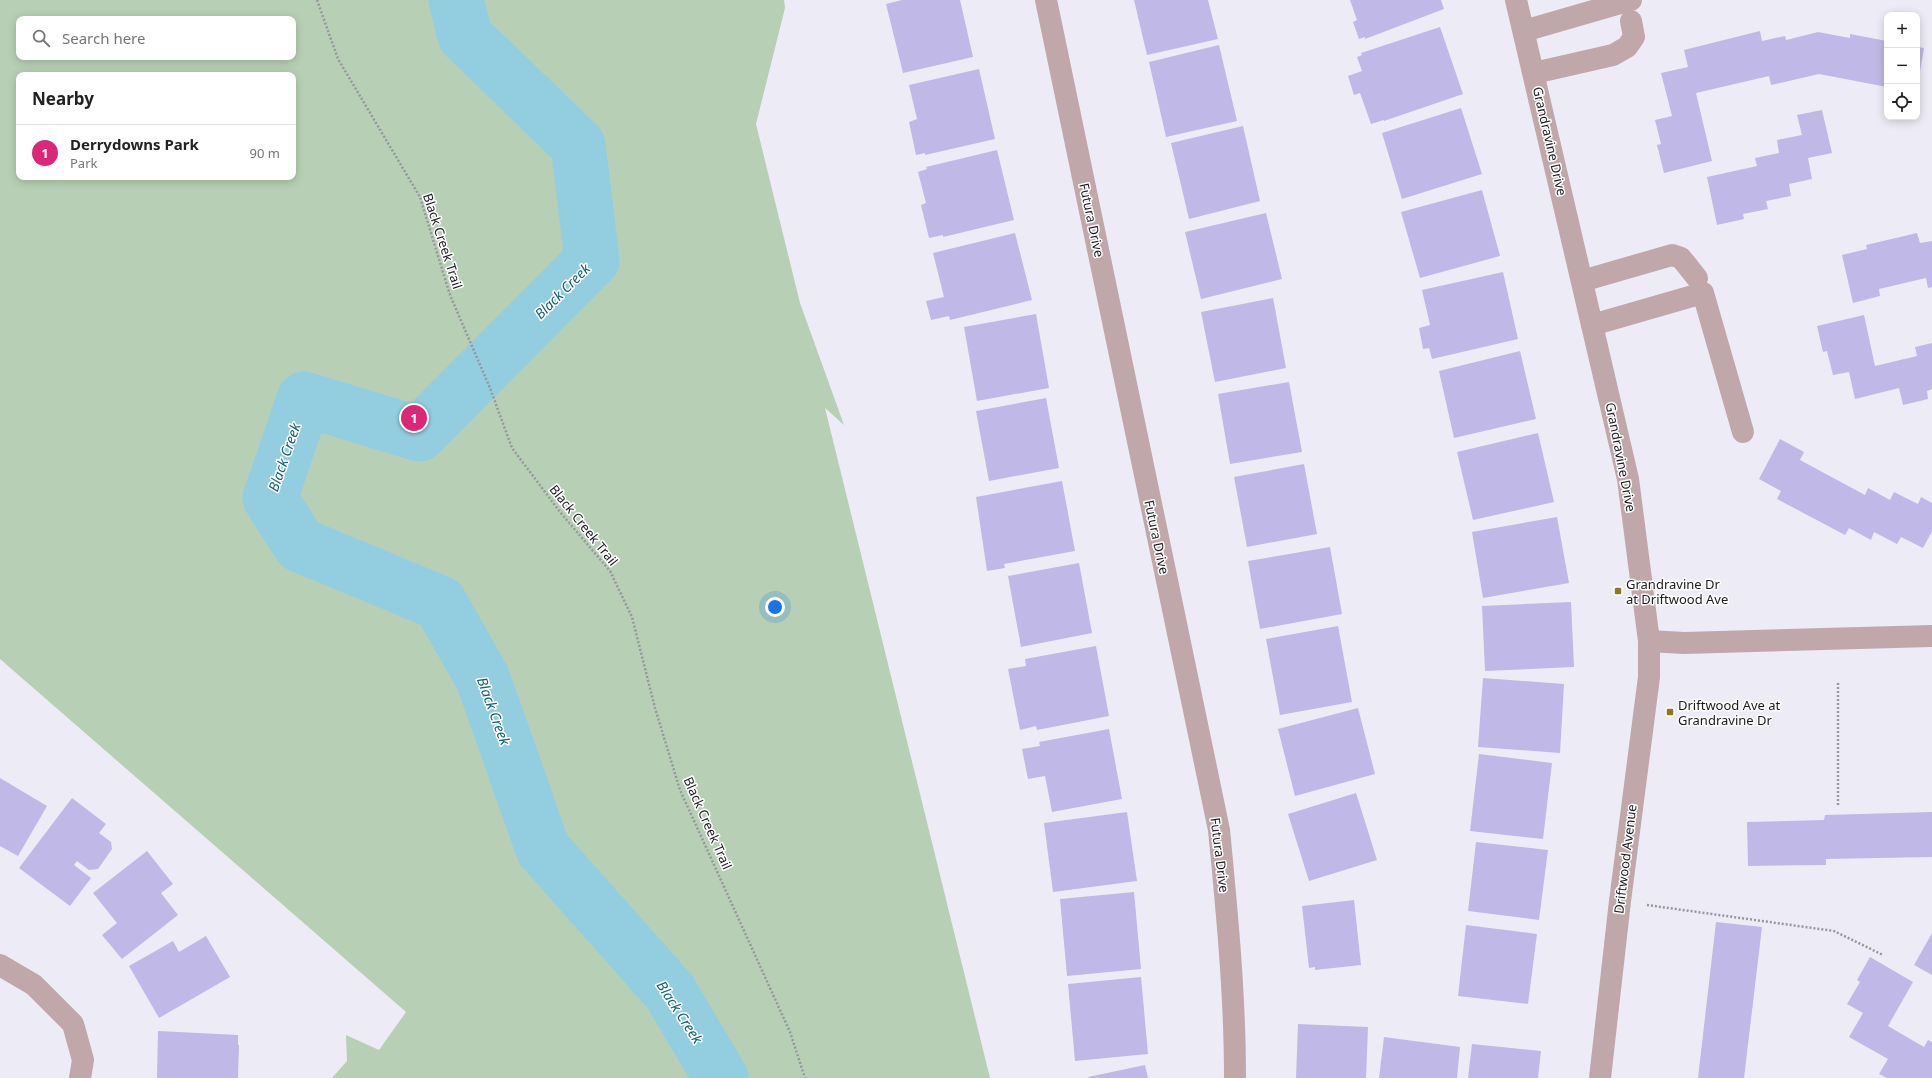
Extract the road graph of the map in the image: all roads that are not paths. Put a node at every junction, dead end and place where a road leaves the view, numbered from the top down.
1 (1046, 0) edge
2 (1516, 0) edge
3 (1631, 10) edge
4 (1524, 31) junction
5 (1534, 73) junction
6 (1697, 278) dead end
7 (1582, 281) junction
8 (1592, 325) junction
9 (1743, 432) dead end
10 (1932, 636) edge
11 (1649, 641) junction
12 (0, 965) edge
13 (80, 1078) edge
14 (1235, 1078) edge
15 (1600, 1078) edge

1 - 14 street, Futura Drive
2 - 4 street, Grandravine Drive
3 - 4 street
3 - 5 street
4 - 5 street, Grandravine Drive
5 - 7 street, Grandravine Drive
6 - 7 street
7 - 8 street, Grandravine Drive
8 - 9 street
8 - 11 street, Grandravine Drive
10 - 11 street
11 - 15 street, Driftwood Avenue
12 - 13 street

